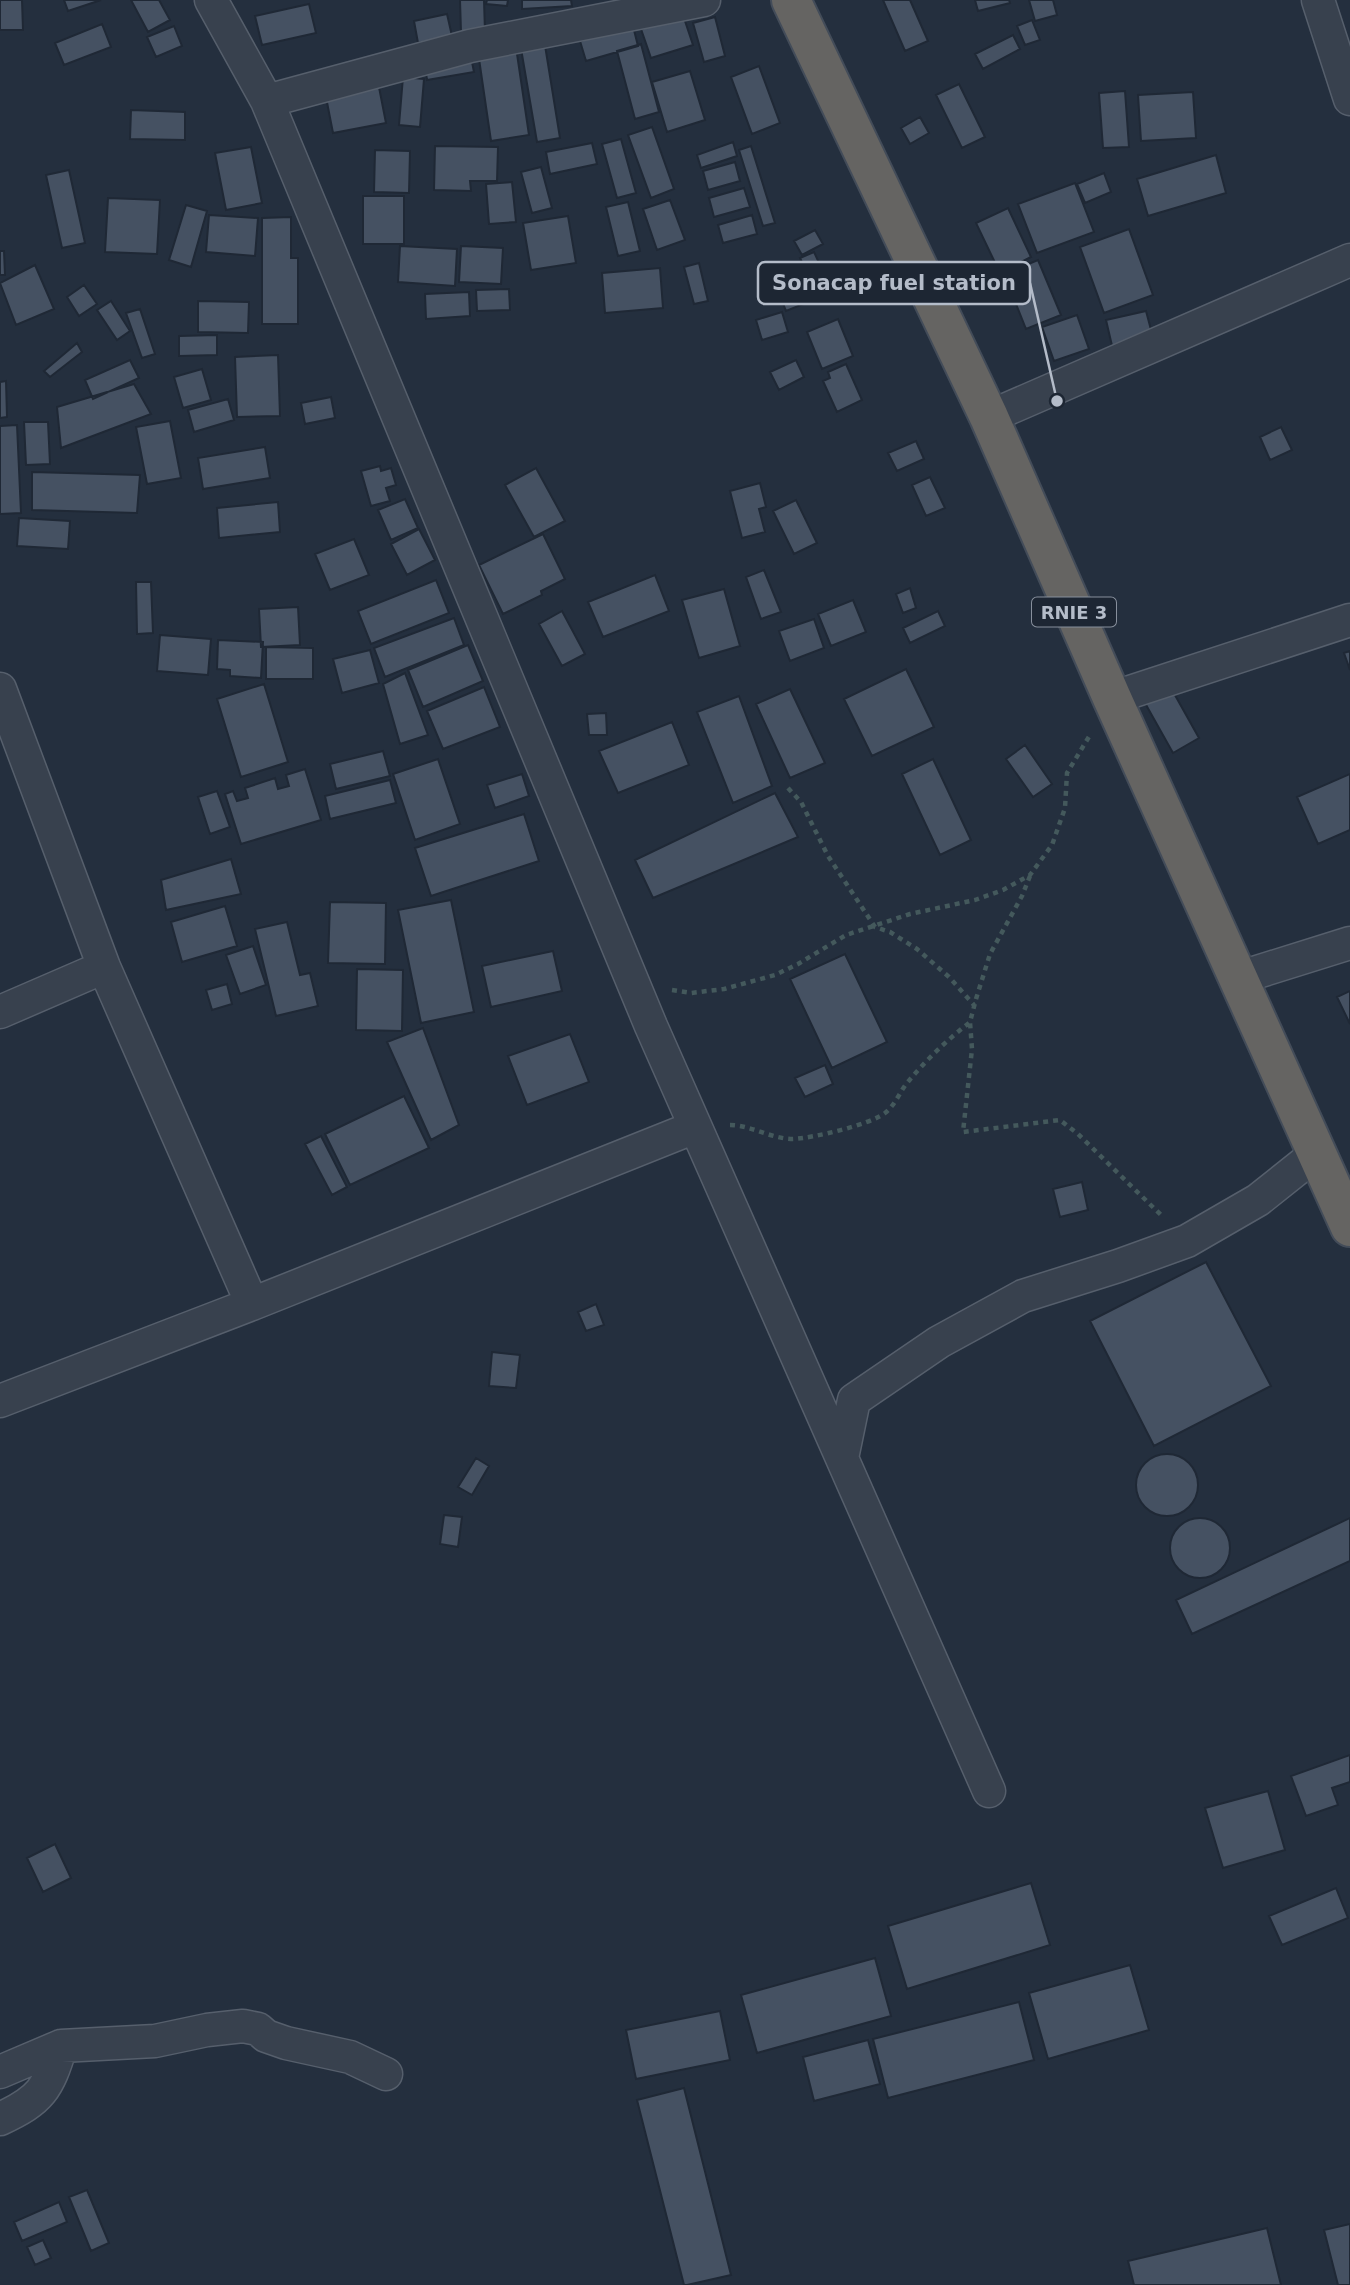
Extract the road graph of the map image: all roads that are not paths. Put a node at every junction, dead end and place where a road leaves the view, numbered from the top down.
1 (211, 0) edge
2 (704, 0) edge
3 (791, 0) edge
4 (1318, 0) edge
5 (1350, 99) edge
6 (267, 101) junction
7 (1350, 260) edge
8 (989, 417) junction
9 (1350, 600) edge
10 (1338, 624) edge
11 (0, 689) edge
12 (1112, 698) junction
13 (1350, 943) edge
14 (104, 967) junction
15 (1238, 978) junction
16 (0, 1012) edge
17 (695, 1127) junction
18 (1317, 1153) junction
19 (1349, 1221) edge
20 (253, 1304) junction
21 (0, 1401) edge
22 (842, 1458) junction
23 (989, 1791) dead end
24 (61, 2046) junction
25 (0, 2072) edge
26 (386, 2074) dead end
27 (0, 2119) edge

1 - 6 street
2 - 6 street
3 - 8 highway, RNIE 3
4 - 5 street
6 - 17 street
7 - 8 street
8 - 12 highway, RNIE 3
9 - 10 street
10 - 12 street
11 - 14 street
12 - 15 highway, RNIE 3
13 - 15 street
14 - 16 street
14 - 20 street
15 - 18 highway, RNIE 3
17 - 20 street
17 - 22 street
18 - 19 highway, RNIE 3
18 - 22 street
20 - 21 street
22 - 23 street
24 - 25 street
24 - 26 street
24 - 27 street

